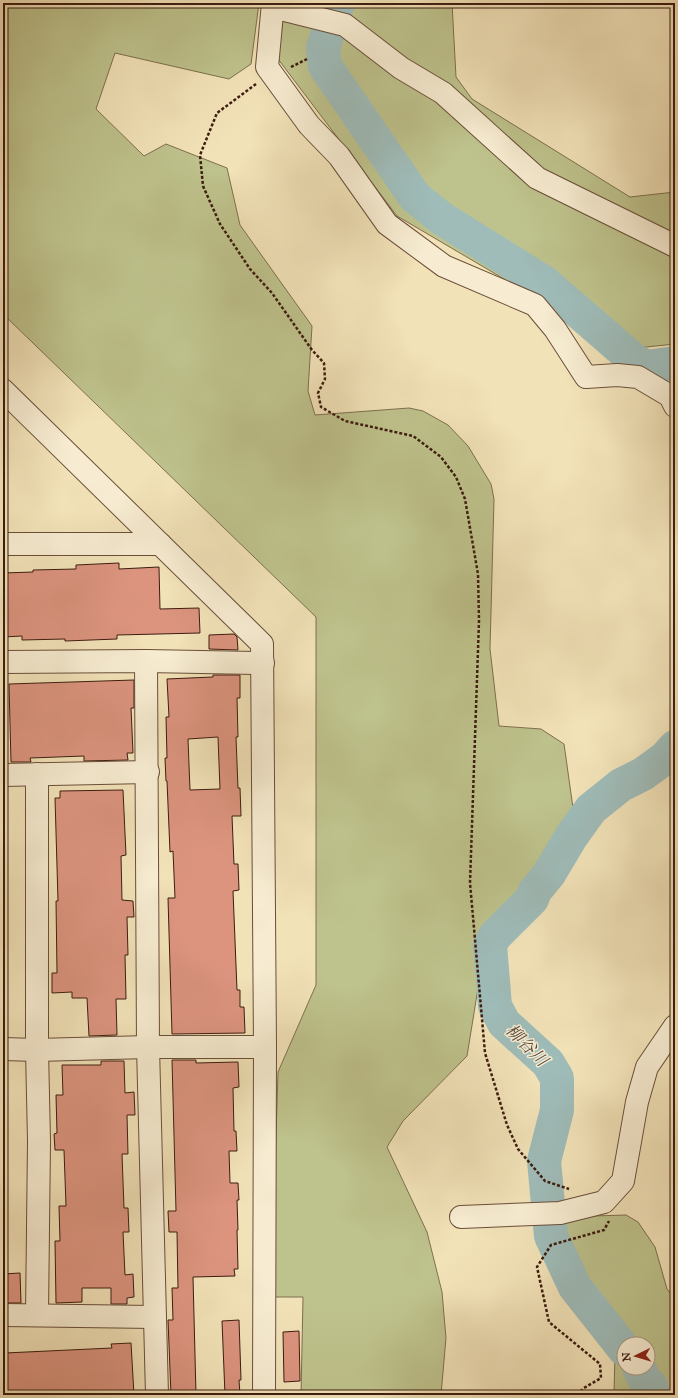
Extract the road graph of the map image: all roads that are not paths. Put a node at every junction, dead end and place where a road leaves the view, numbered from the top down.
1 (276, 6) edge
2 (675, 246) edge
3 (3, 390) edge
4 (675, 406) edge
5 (3, 544) edge
6 (160, 544) junction
7 (146, 661) junction
8 (3, 662) edge
9 (263, 663) junction
10 (148, 772) junction
11 (37, 774) junction
12 (3, 775) edge
13 (675, 1026) edge
14 (148, 1047) junction
15 (265, 1047) junction
16 (3, 1049) edge
17 (37, 1050) junction
18 (461, 1217) dead end
19 (3, 1315) edge
20 (37, 1315) junction
21 (154, 1317) junction
22 (157, 1395) edge
23 (264, 1395) edge

1 - 2 street
1 - 4 street
3 - 6 street
5 - 6 street
6 - 9 street
7 - 8 street
7 - 9 street
7 - 10 street
9 - 15 street
10 - 11 street
10 - 14 street
11 - 12 street
11 - 17 street
13 - 18 street
14 - 15 street
14 - 17 street
14 - 21 street
15 - 23 street
16 - 17 street
17 - 20 street
19 - 20 street
20 - 21 street
21 - 22 street

